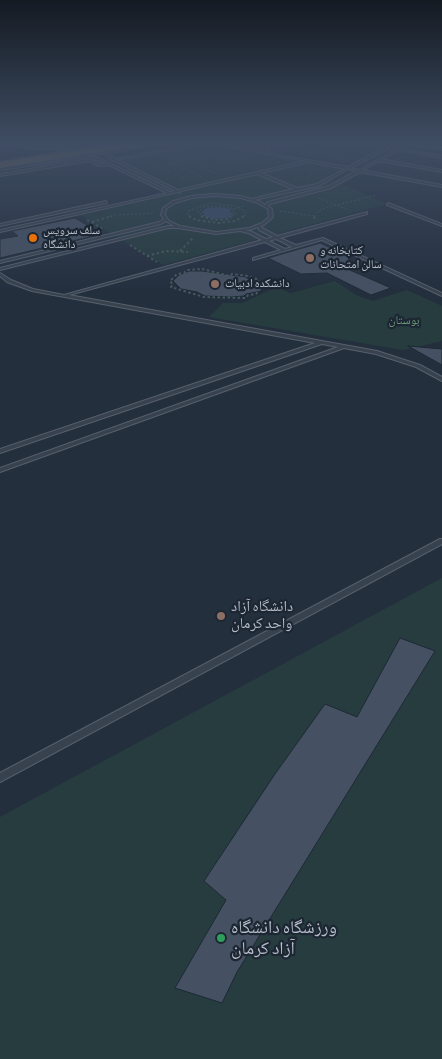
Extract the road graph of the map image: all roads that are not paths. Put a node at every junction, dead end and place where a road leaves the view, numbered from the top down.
1 (155, 191) edge
2 (165, 191) edge
3 (177, 191) edge
4 (180, 191) edge
5 (292, 191) edge
6 (317, 191) edge
7 (169, 193) junction
8 (198, 196) junction
9 (250, 199) junction
10 (178, 201) junction
11 (388, 204) dead end
12 (267, 205) junction
13 (366, 213) dead end
14 (164, 221) junction
15 (1, 224) edge
16 (442, 225) edge
17 (259, 226) junction
18 (179, 227) junction
19 (9, 228) junction
20 (0, 231) edge
21 (239, 231) junction
22 (276, 237) junction
23 (266, 240) junction
24 (296, 247) junction
25 (285, 250) junction
26 (254, 259) dead end
27 (0, 262) edge
28 (0, 269) edge
29 (0, 274) edge
30 (442, 295) edge
31 (63, 296) junction
32 (321, 343) junction
33 (345, 347) junction
34 (442, 379) edge
35 (0, 452) edge
36 (0, 470) edge
37 (442, 541) edge
38 (0, 778) edge

1 - 15 lane
2 - 7 lane
3 - 7 lane
4 - 8 lane
5 - 9 lane
6 - 12 lane
7 - 10 lane
7 - 19 lane
8 - 9 lane
8 - 10 lane
9 - 12 lane
10 - 14 lane
11 - 16 lane
12 - 17 lane
13 - 22 lane
14 - 18 lane
14 - 27 lane
15 - 19 lane
17 - 21 lane
17 - 22 lane
18 - 21 lane
18 - 28 lane
19 - 20 lane
21 - 23 lane
22 - 23 lane
22 - 24 lane
23 - 25 lane
23 - 31 lane
24 - 25 lane
24 - 30 lane
25 - 26 lane
29 - 31 lane
31 - 32 lane
32 - 33 lane
32 - 35 lane
33 - 34 lane
33 - 36 lane
37 - 38 lane

